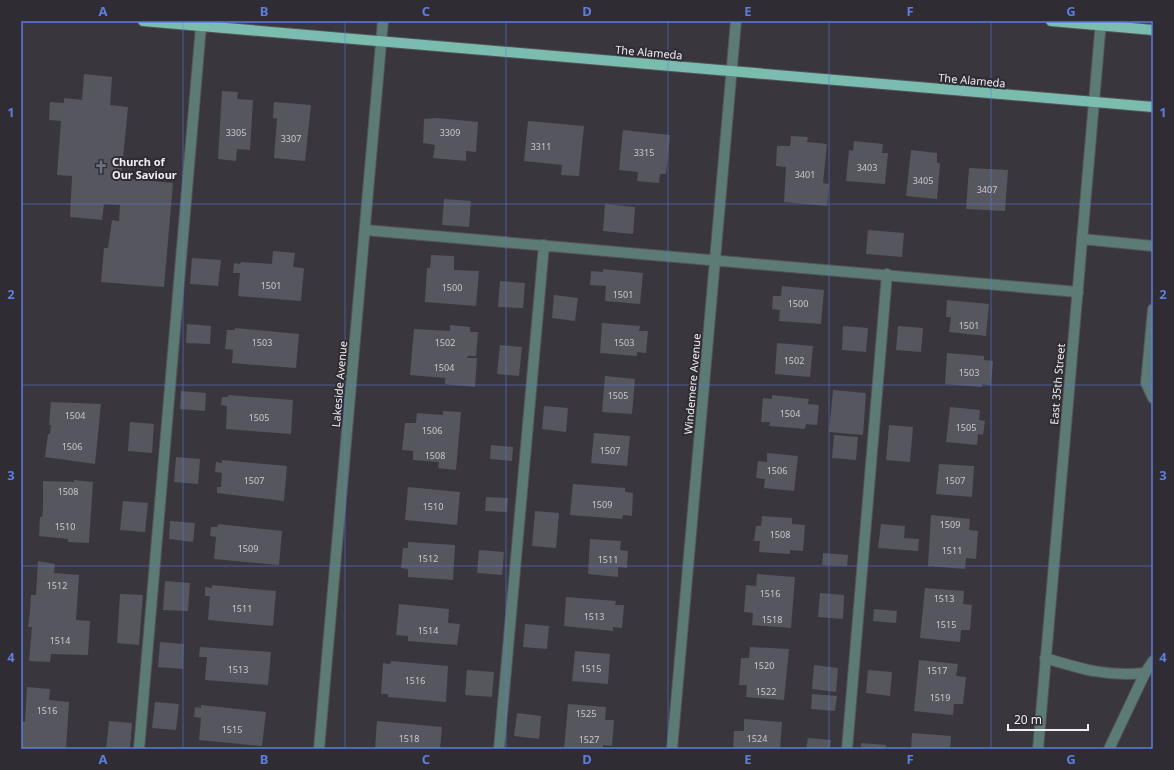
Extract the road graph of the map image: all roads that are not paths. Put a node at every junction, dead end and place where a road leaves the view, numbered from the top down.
1 (143, 21) edge
2 (383, 21) edge
3 (736, 21) edge
4 (1051, 21) edge
5 (1101, 23) edge
6 (201, 26) junction
7 (1153, 30) edge
8 (381, 41) junction
9 (732, 71) junction
10 (1094, 102) junction
11 (1153, 107) edge
12 (365, 230) junction
13 (1082, 239) junction
14 (544, 245) junction
15 (1153, 246) edge
16 (715, 260) junction
17 (887, 274) junction
18 (1078, 292) junction
19 (1153, 309) edge
20 (1153, 398) edge
21 (1045, 658) junction
22 (1153, 661) edge
23 (1145, 673) junction
24 (139, 749) edge
25 (319, 749) edge
26 (499, 749) edge
27 (672, 749) edge
28 (847, 749) edge
29 (1038, 749) edge
30 (1109, 749) edge

1 - 6 main road, The Alameda
2 - 8 street, Lakeside Avenue
3 - 9 street, Windemere Avenue
4 - 5 main road
5 - 7 main road
5 - 10 street, East 35th Street
6 - 8 main road, The Alameda
6 - 24 street
8 - 9 main road, The Alameda
8 - 12 street, Lakeside Avenue
9 - 10 main road, The Alameda
9 - 16 street, Windemere Avenue
10 - 11 main road, The Alameda
10 - 13 street, East 35th Street
12 - 14 street
12 - 25 street, Lakeside Avenue
13 - 15 street
13 - 18 street, East 35th Street
14 - 16 street
14 - 26 street
16 - 17 street
16 - 27 street, Windemere Avenue
17 - 18 street
17 - 28 street
18 - 21 street, East 35th Street
19 - 20 street
21 - 23 street
21 - 29 street, East 35th Street
22 - 23 street
23 - 30 street

